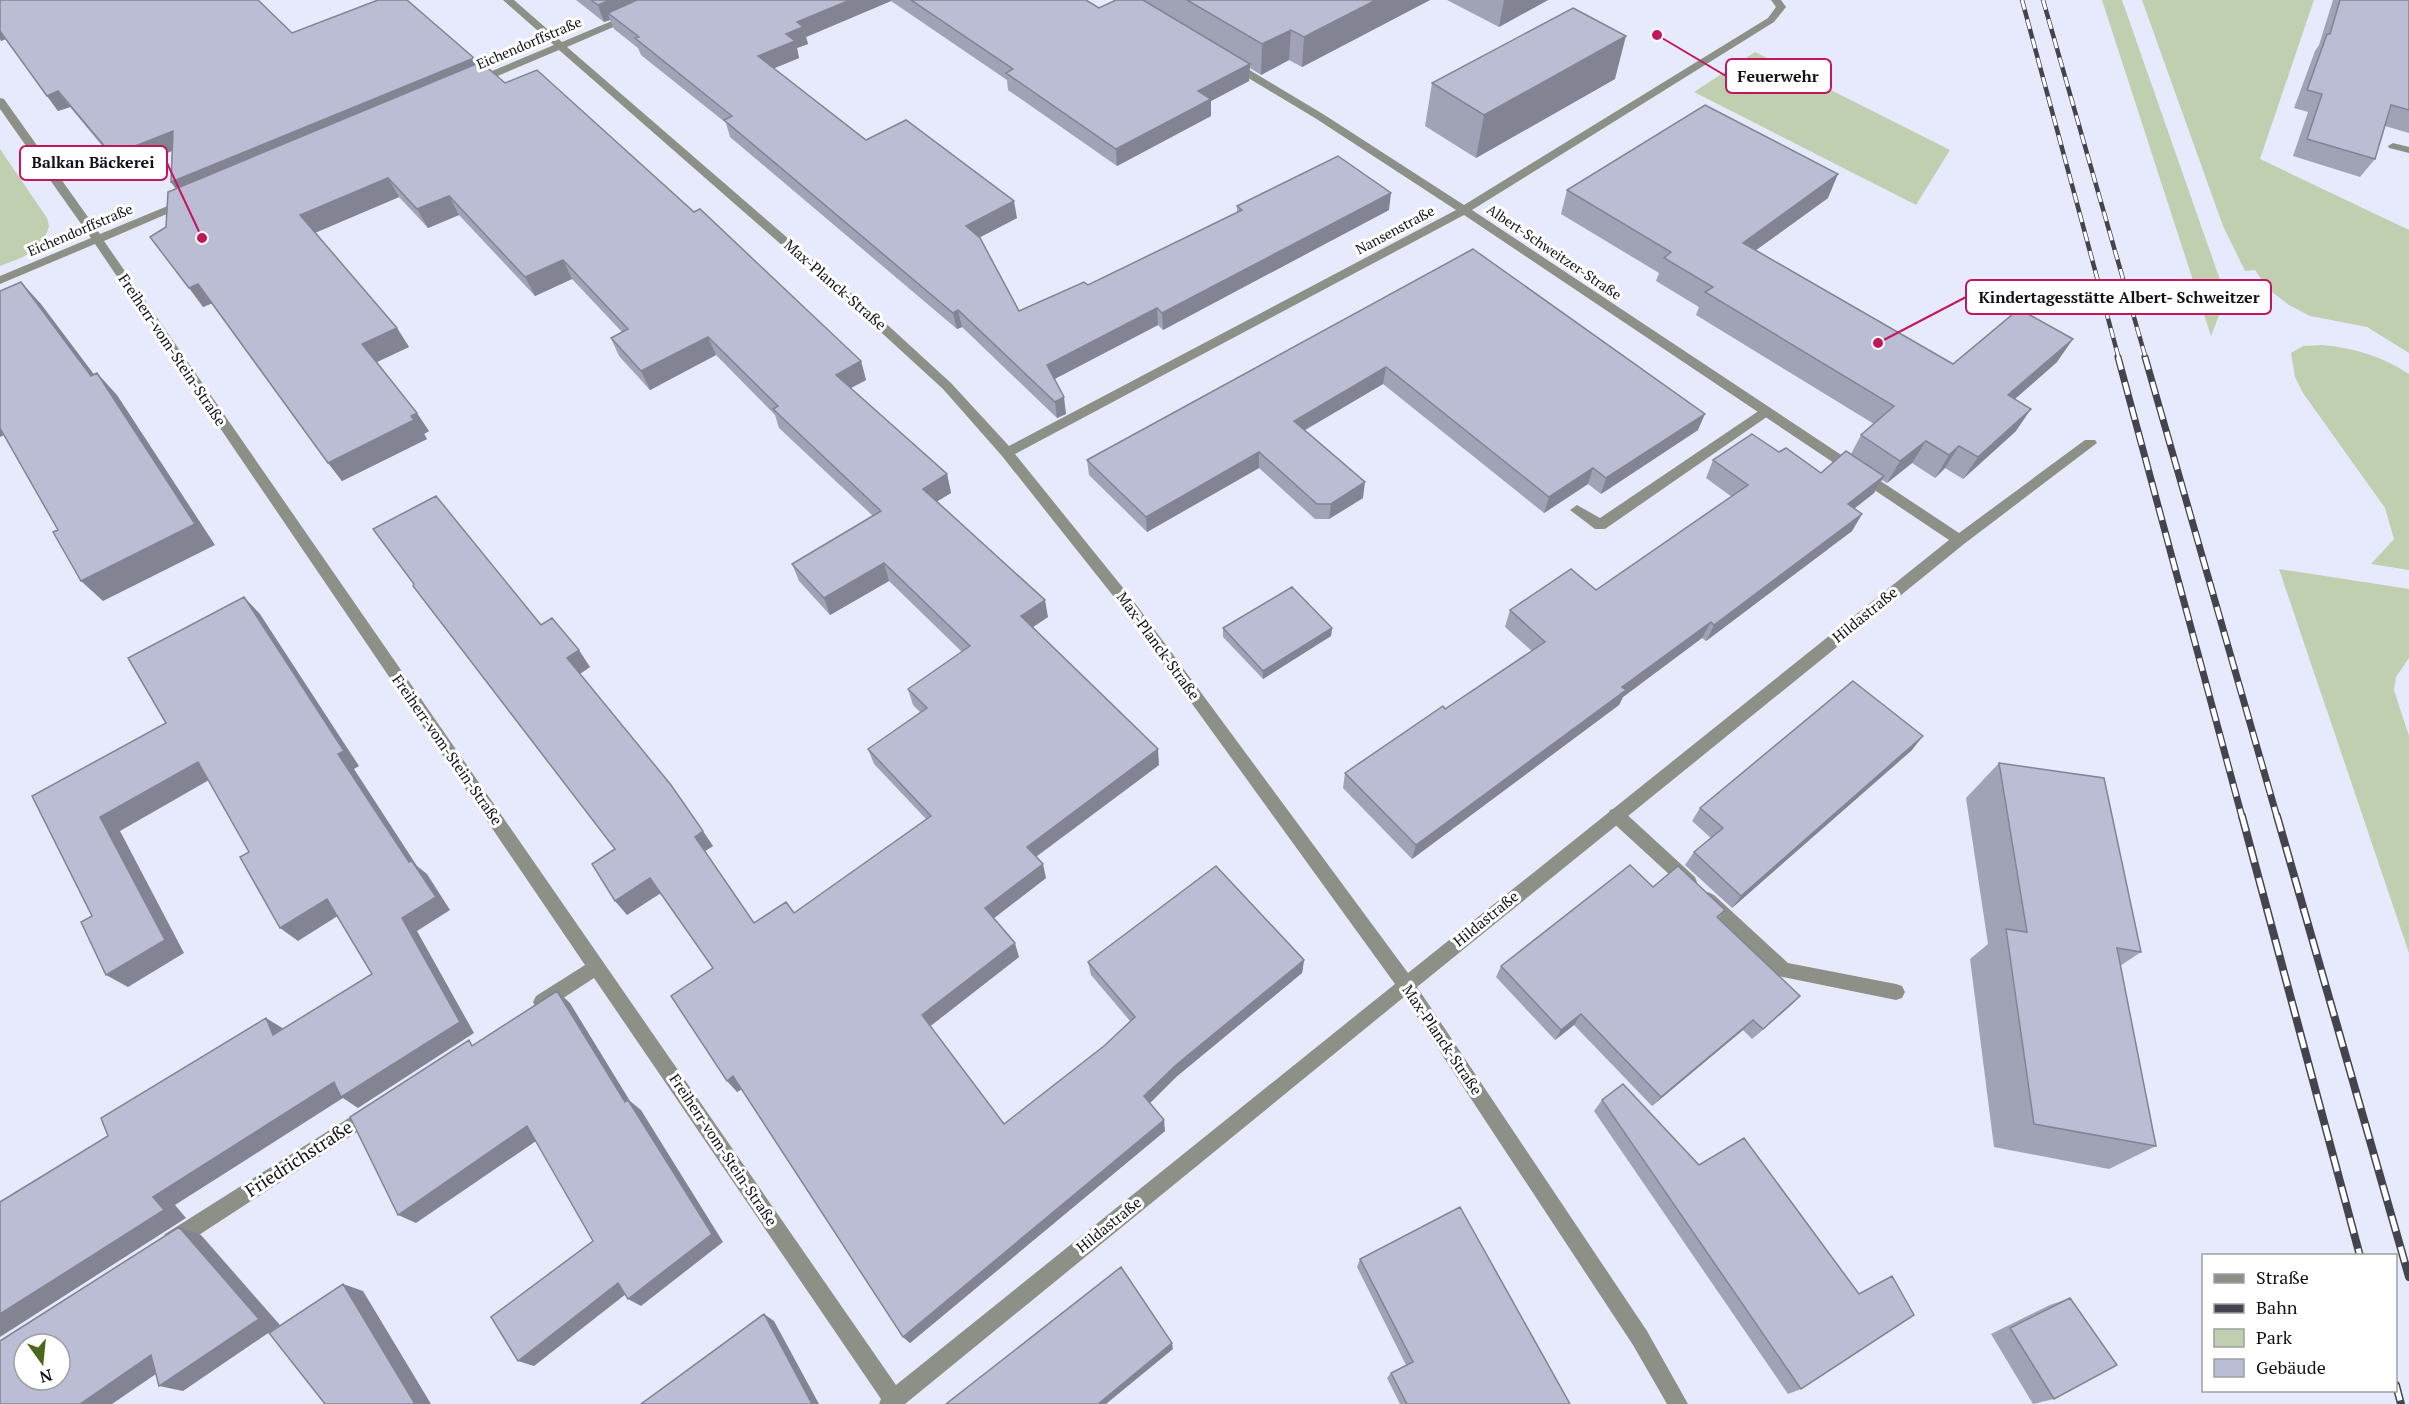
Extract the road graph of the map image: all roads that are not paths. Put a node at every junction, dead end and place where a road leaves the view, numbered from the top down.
1 (508, 0) edge
2 (1779, 3) edge
3 (638, 14) edge
4 (562, 45) junction
5 (1220, 57) edge
6 (465, 86) edge
7 (0, 101) edge
8 (2393, 146) dead end
9 (2409, 150) edge
10 (195, 198) edge
11 (1464, 210) junction
12 (97, 238) junction
13 (0, 280) edge
14 (1766, 411) junction
15 (2090, 443) dead end
16 (1007, 453) junction
17 (1577, 510) dead end
18 (1959, 540) junction
19 (1616, 815) junction
20 (598, 966) junction
21 (1406, 985) junction
22 (1896, 992) dead end
23 (528, 1011) edge
24 (388, 1101) edge
25 (159, 1249) edge
26 (891, 1402) edge
27 (1678, 1404) edge

1 - 4 street, Max-Planck-Straße
2 - 11 street, Nansenstraße
3 - 4 street, Eichendorffstraße
4 - 6 street, Eichendorffstraße
4 - 16 street, Max-Planck-Straße
5 - 11 street, Albert-Schweitzer-Straße
7 - 12 street, Freiherr-vom-Stein-Straße
8 - 9 street
10 - 12 street, Eichendorffstraße
11 - 14 street, Albert-Schweitzer-Straße
11 - 16 street, Nansenstraße
12 - 13 street, Eichendorffstraße
12 - 20 street, Freiherr-vom-Stein-Straße
14 - 17 street
14 - 18 street, Albert-Schweitzer-Straße
15 - 18 street, Hildastraße
16 - 21 street, Max-Planck-Straße
18 - 19 street, Hildastraße
19 - 21 street, Hildastraße
19 - 22 street
20 - 23 street
20 - 26 street, Freiherr-vom-Stein-Straße
21 - 26 street, Hildastraße
21 - 27 street, Max-Planck-Straße
24 - 25 street, Friedrichstraße

